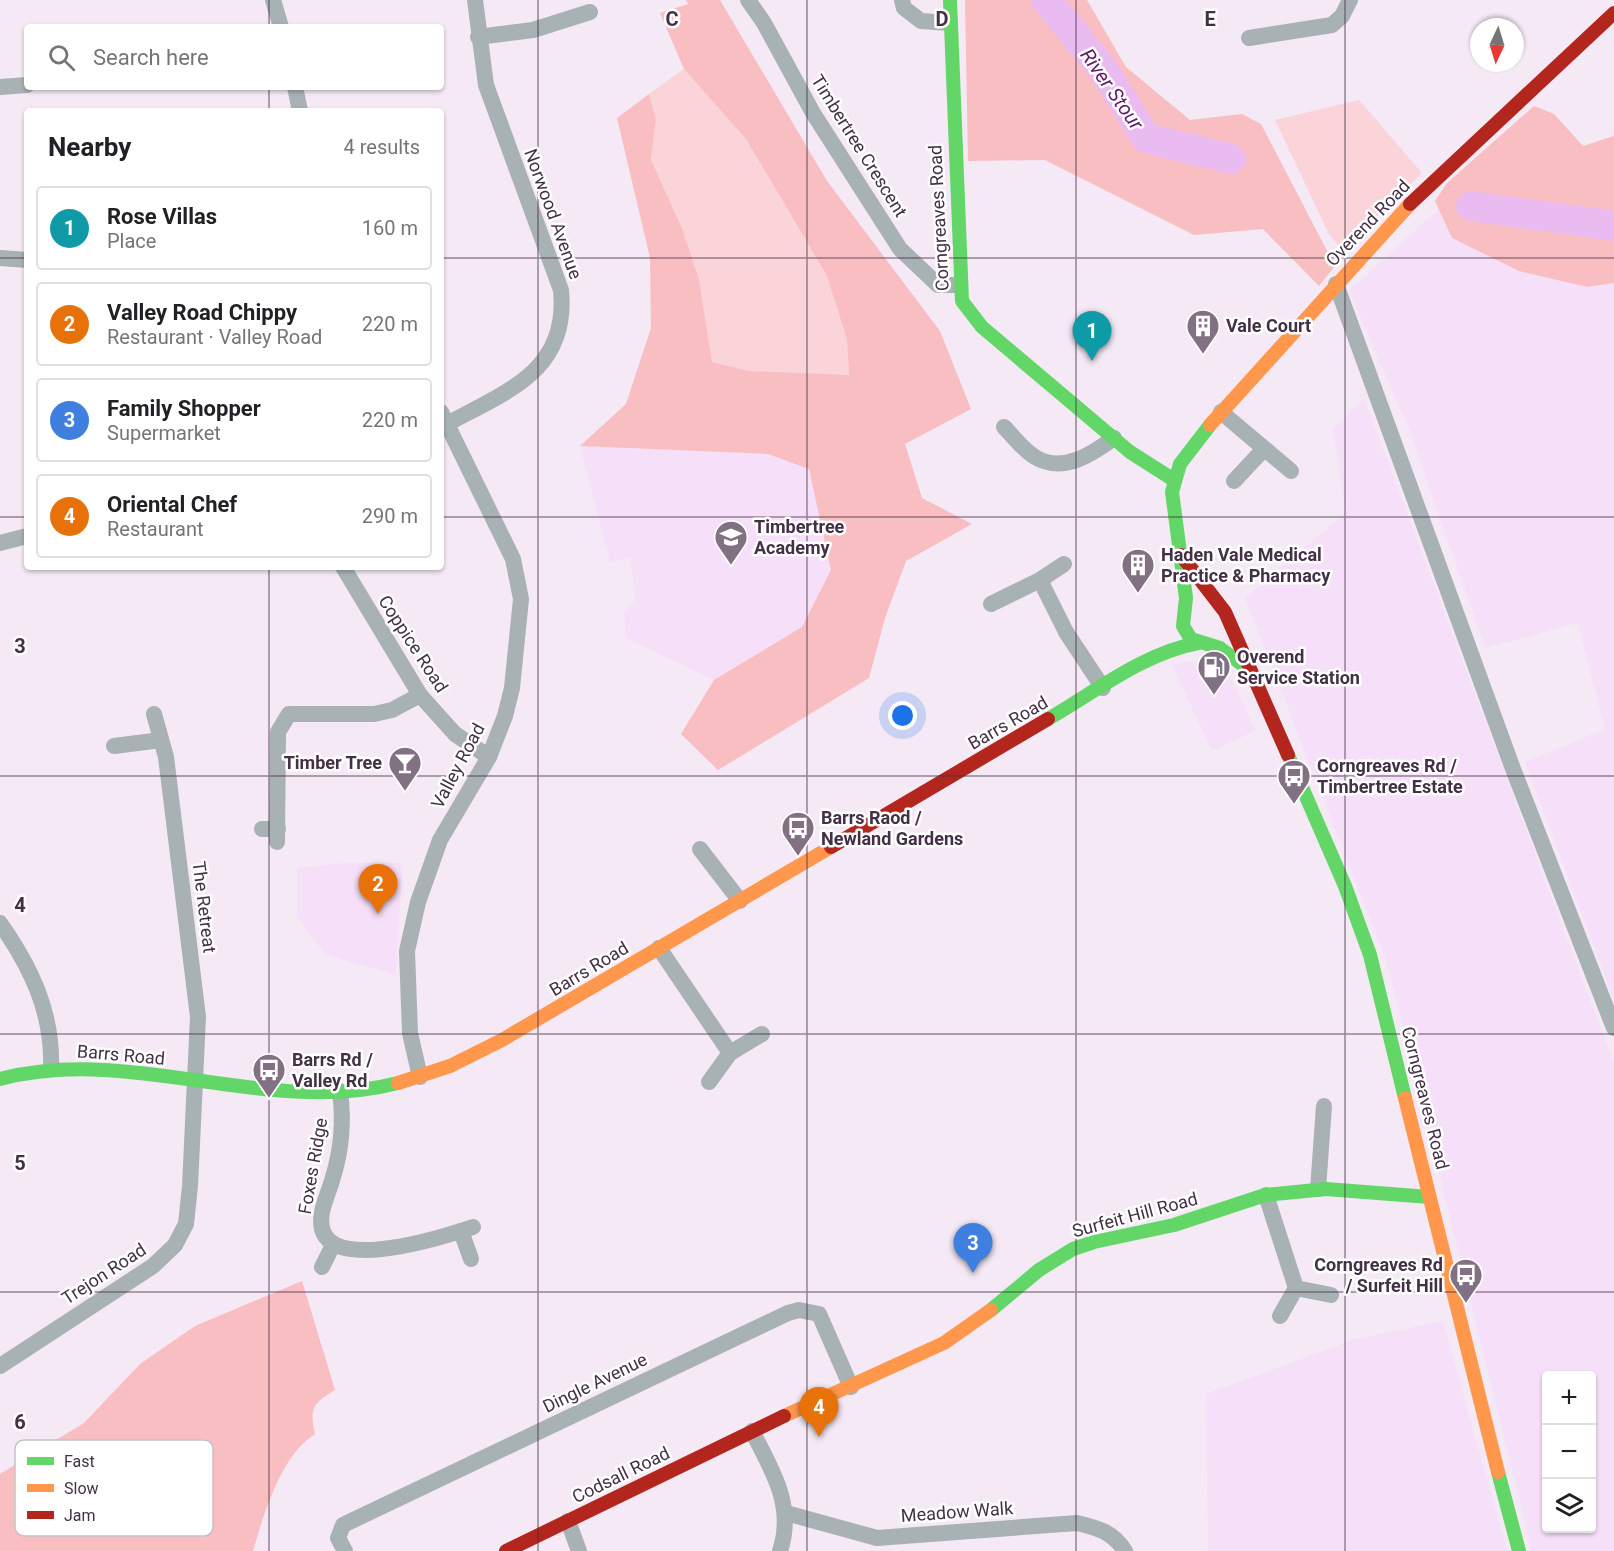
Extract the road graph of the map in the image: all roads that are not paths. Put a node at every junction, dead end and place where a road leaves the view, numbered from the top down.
1 (273, 0) edge
2 (476, 0) edge
3 (748, 0) edge
4 (902, 0) edge
5 (950, 0) edge
6 (1350, 0) edge
7 (590, 12) dead end
8 (1614, 13) edge
9 (950, 22) junction
10 (280, 24) edge
11 (478, 37) junction
12 (1249, 38) dead end
13 (24, 85) edge
14 (0, 87) edge
15 (296, 90) edge
16 (299, 108) edge
17 (0, 258) edge
18 (24, 260) edge
19 (1336, 284) junction
20 (960, 285) junction
21 (1221, 412) junction
22 (444, 418) edge
23 (1004, 427) dead end
24 (1114, 438) junction
25 (1263, 450) junction
26 (1291, 471) dead end
27 (1174, 480) junction
28 (1234, 482) dead end
29 (24, 537) edge
30 (0, 543) edge
31 (1181, 555) junction
32 (1064, 564) dead end
33 (345, 570) edge
34 (1040, 580) junction
35 (1216, 602) junction
36 (991, 604) dead end
37 (1183, 615) junction
38 (1227, 619) junction
39 (1201, 643) junction
40 (1137, 667) junction
41 (1248, 669) junction
42 (1103, 688) junction
43 (420, 695) junction
44 (154, 714) dead end
45 (161, 740) junction
46 (114, 746) dead end
47 (489, 757) junction
48 (272, 833) dead end
49 (700, 849) dead end
50 (740, 901) junction
51 (0, 923) edge
52 (659, 948) junction
53 (1614, 1028) edge
54 (762, 1034) dead end
55 (730, 1053) junction
56 (51, 1068) junction
57 (420, 1077) junction
58 (0, 1079) edge
59 (196, 1079) junction
60 (709, 1082) dead end
61 (340, 1091) junction
62 (1324, 1106) dead end
63 (1318, 1189) junction
64 (1266, 1195) junction
65 (1429, 1197) junction
66 (333, 1245) junction
67 (471, 1259) dead end
68 (322, 1267) dead end
69 (1296, 1288) junction
70 (1331, 1295) dead end
71 (1280, 1316) dead end
72 (0, 1366) edge
73 (851, 1387) junction
74 (752, 1431) junction
75 (786, 1513) junction
76 (568, 1521) junction
77 (345, 1551) edge
78 (506, 1551) edge
79 (579, 1551) edge
80 (780, 1551) edge
81 (1125, 1551) edge
82 (1519, 1551) edge

1 - 10 street
2 - 11 street, Norwood Avenue
3 - 20 street, Timbertree Crescent
4 - 9 street
5 - 9 street, Corngreaves Road
6 - 12 street
7 - 11 street
8 - 19 street, Overend Road
9 - 20 street, Corngreaves Road
11 - 22 street, Norwood Avenue
13 - 14 street
15 - 16 street
17 - 18 street
19 - 21 street, Overend Road
19 - 53 street
20 - 24 street, Corngreaves Road
21 - 25 street
21 - 27 street, Overend Road
22 - 47 street, Valley Road
23 - 24 street
24 - 27 street, Corngreaves Road
25 - 26 street
25 - 28 street
27 - 31 street, Corngreaves Road
29 - 30 street
31 - 35 street, Corngreaves Road
31 - 37 street, Corngreaves Road
32 - 34 street
33 - 43 street, Coppice Road
34 - 36 street
34 - 42 street
35 - 37 street
35 - 38 street, Corngreaves Road
37 - 39 street
37 - 40 street, Barrs Road
38 - 39 street
38 - 41 street, Corngreaves Road
39 - 40 street, Barrs Road
39 - 41 street, Corngreaves Road
40 - 42 street, Barrs Road
41 - 65 street, Corngreaves Road
42 - 50 street, Barrs Road
43 - 47 street, Coppice Road
43 - 48 street
44 - 45 street, The Retreat
45 - 46 street
45 - 59 street, The Retreat
47 - 57 street, Valley Road
49 - 50 street
50 - 52 street, Barrs Road
51 - 56 street
52 - 55 street
52 - 57 street, Barrs Road
54 - 55 street
55 - 60 street
56 - 58 street, Barrs Road
56 - 59 street, Barrs Road
57 - 61 street, Barrs Road
59 - 61 street, Barrs Road
59 - 72 street, Trejon Road
61 - 66 street, Foxes Ridge
62 - 63 street
63 - 64 street, Surfeit Hill Road
63 - 65 street, Surfeit Hill Road
64 - 69 street
64 - 73 street, Surfeit Hill Road
65 - 82 street, Corngreaves Road
66 - 67 street
66 - 68 street
69 - 70 street
69 - 71 street
73 - 74 street, Surfeit Hill Road
73 - 77 street, Dingle Avenue
74 - 75 street
74 - 76 street, Codsall Road
75 - 80 street
75 - 81 street, Meadow Walk
76 - 78 street, Codsall Road
76 - 79 street

